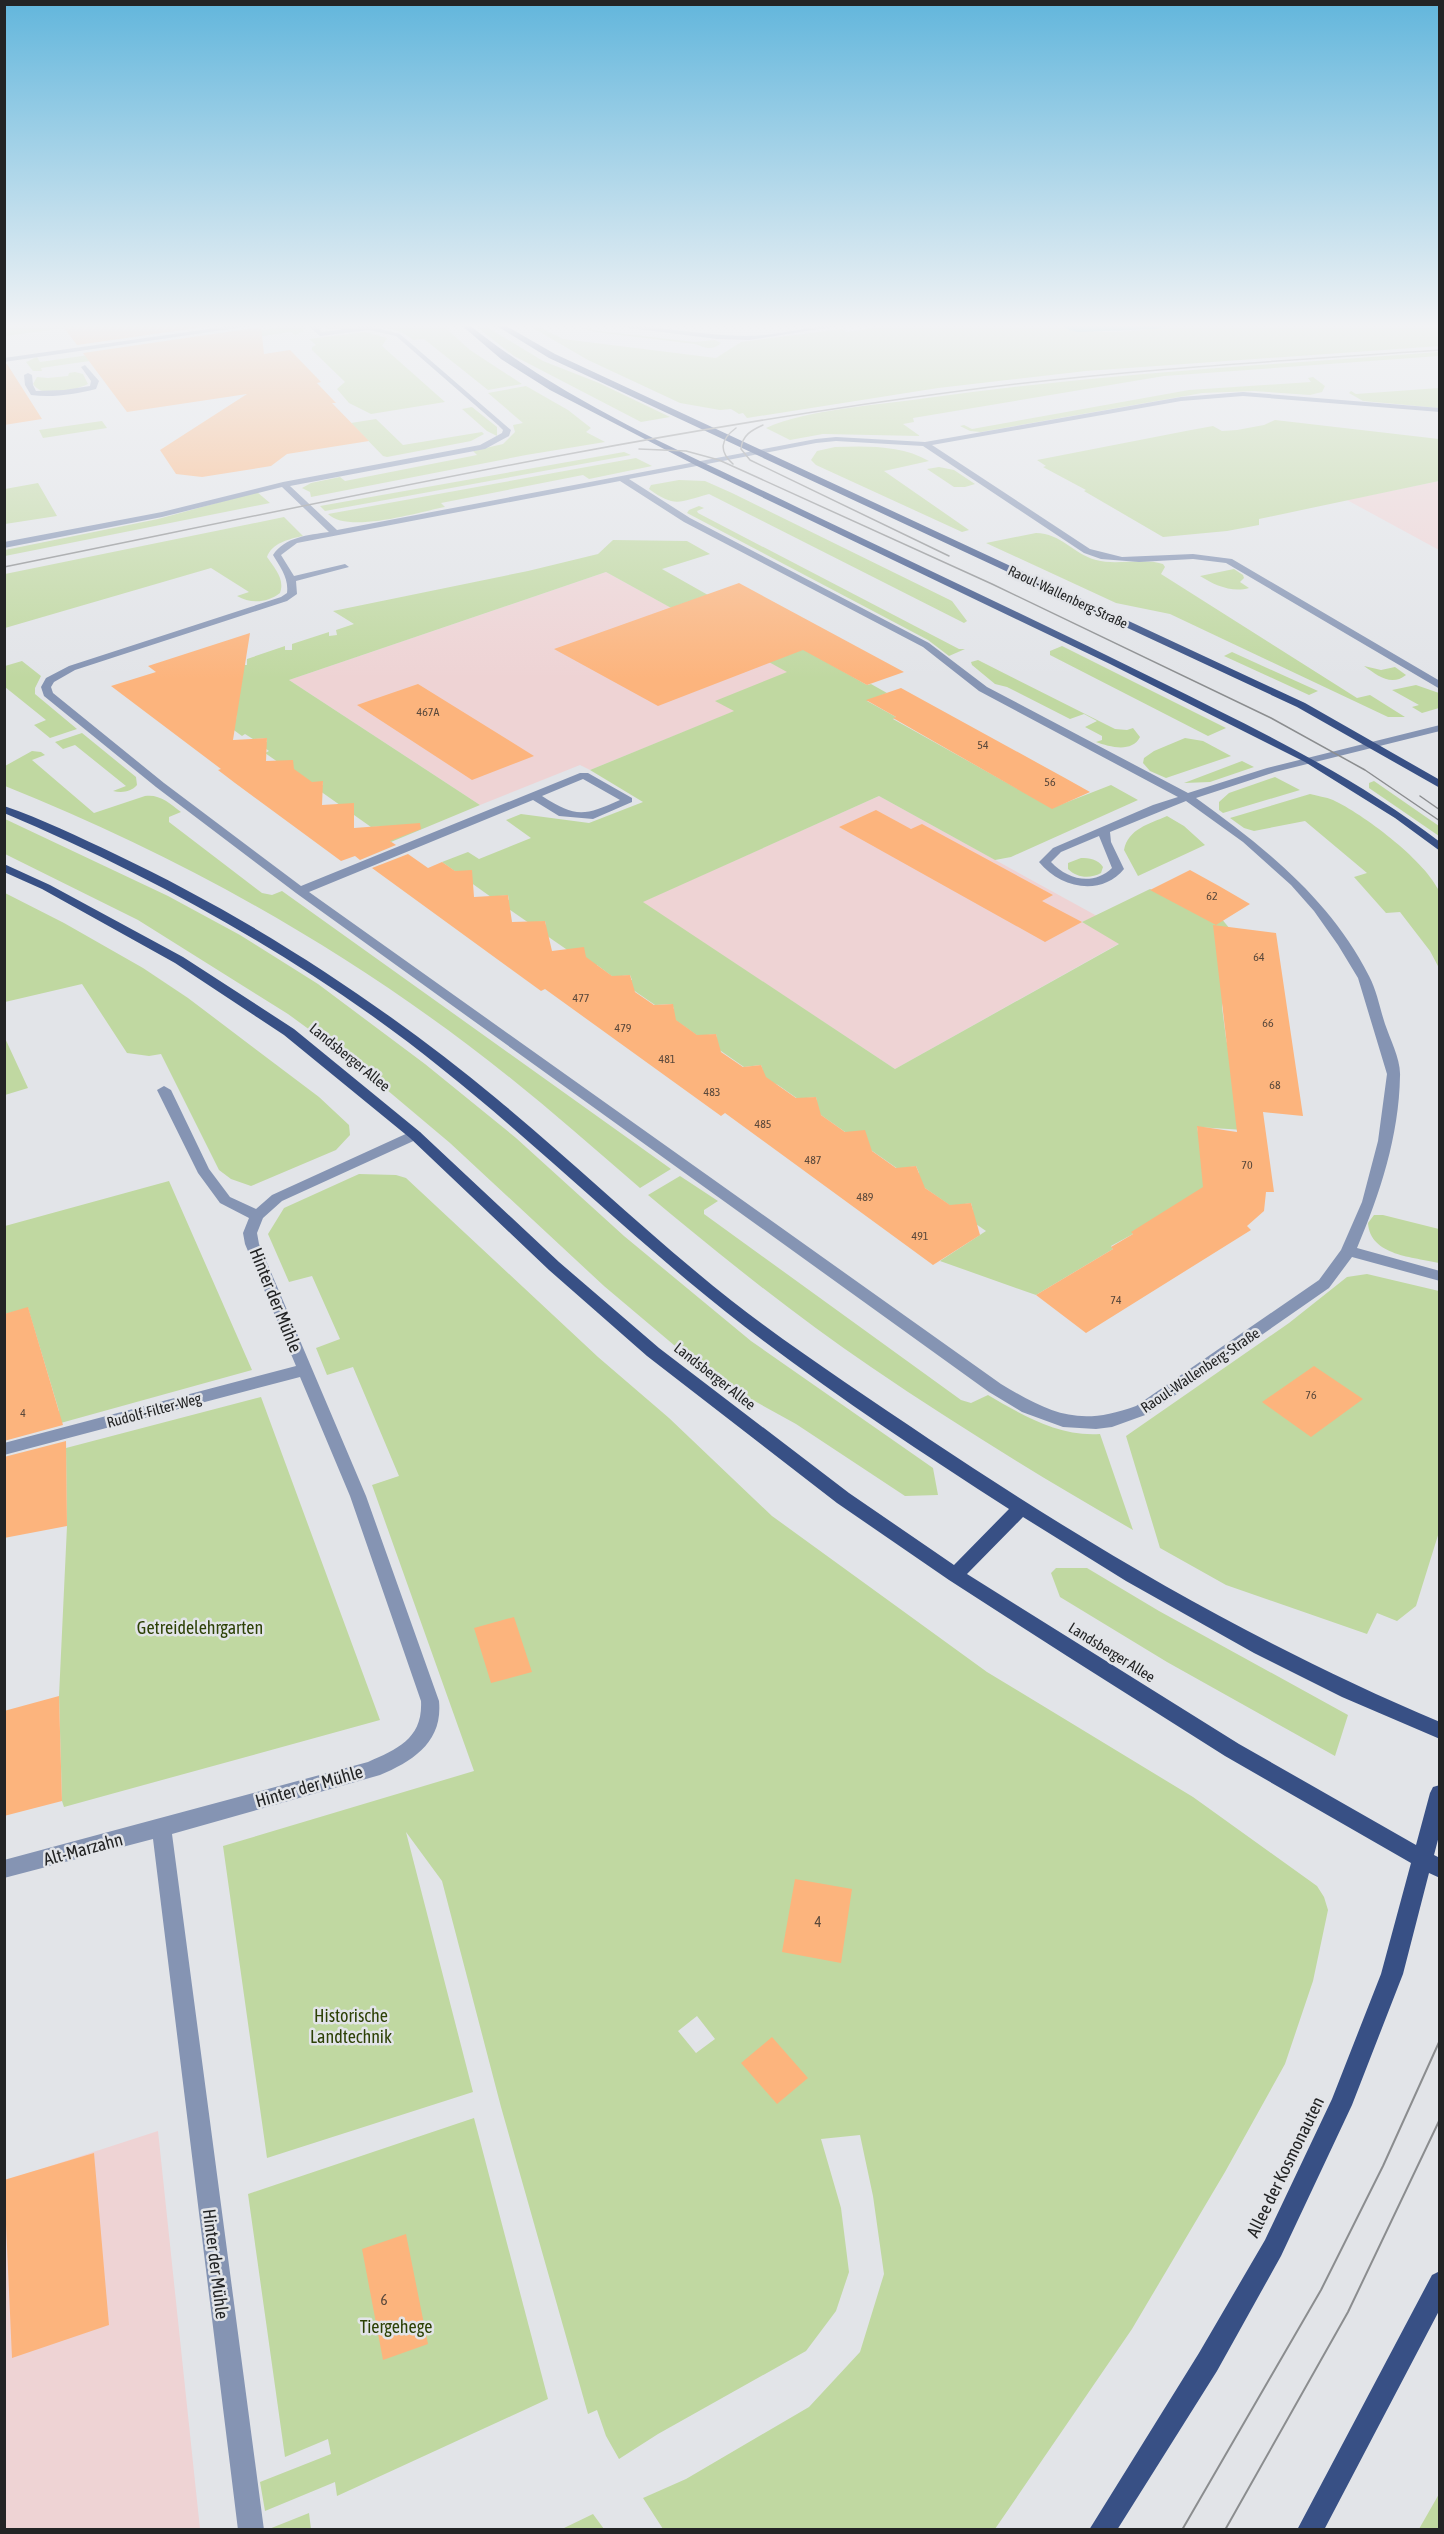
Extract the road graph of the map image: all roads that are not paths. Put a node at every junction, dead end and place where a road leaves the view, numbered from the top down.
1 (493, 442) edge
2 (657, 442) edge
3 (738, 442) edge
4 (817, 442) edge
5 (894, 442) edge
6 (935, 442) edge
7 (925, 444) junction
8 (759, 452) junction
9 (699, 464) junction
10 (621, 478) junction
11 (283, 484) junction
12 (335, 533) junction
13 (4, 545) edge
14 (345, 567) dead end
15 (292, 579) junction
16 (1440, 686) edge
17 (1440, 728) edge
18 (1374, 745) junction
19 (1309, 760) junction
20 (1440, 786) edge
21 (535, 796) junction
22 (1186, 797) junction
23 (4, 809) edge
24 (1104, 830) junction
25 (1440, 848) edge
26 (4, 867) edge
27 (300, 891) junction
28 (164, 1090) dead end
29 (415, 1135) junction
30 (257, 1216) junction
31 (1348, 1251) junction
32 (1440, 1276) edge
33 (304, 1370) junction
34 (4, 1449) edge
35 (1021, 1508) junction
36 (955, 1575) junction
37 (1440, 1731) edge
38 (1440, 1793) edge
39 (161, 1827) junction
40 (1421, 1858) junction
41 (4, 1869) edge
42 (1440, 1869) edge
43 (1440, 2283) edge
44 (251, 2529) edge
45 (1102, 2529) edge
46 (1310, 2529) edge

1 - 11 street
2 - 9 main road
3 - 8 main road, Raoul-Wallenberg-Straße
4 - 8 street
5 - 7 street
6 - 7 street
7 - 16 street
8 - 9 street
8 - 18 main road, Raoul-Wallenberg-Straße
9 - 10 street
9 - 19 main road
10 - 12 street
10 - 22 street, Raoul-Wallenberg-Straße
11 - 12 street
11 - 13 street
12 - 15 street
14 - 15 street
15 - 27 street
17 - 18 street
18 - 19 street
18 - 20 main road, Raoul-Wallenberg-Straße
19 - 22 street
19 - 25 main road
21 - 21 street
21 - 27 street
22 - 24 street
22 - 31 street, Raoul-Wallenberg-Straße
23 - 35 main road
24 - 24 street
26 - 29 main road, Landsberger Allee
27 - 31 street, Raoul-Wallenberg-Straße
28 - 30 street
29 - 30 street
29 - 36 main road, Landsberger Allee
30 - 33 street, Hinter der Mühle
31 - 32 street
33 - 34 street, Rudolf-Filter-Weg
33 - 39 street, Hinter der Mühle
35 - 36 main road
35 - 37 main road
36 - 40 main road, Landsberger Allee
38 - 40 main road, Allee der Kosmonauten
39 - 41 street, Alt-Marzahn
39 - 44 street, Hinter der Mühle
40 - 42 main road, Landsberger Allee
40 - 45 main road, Allee der Kosmonauten
43 - 46 main road

